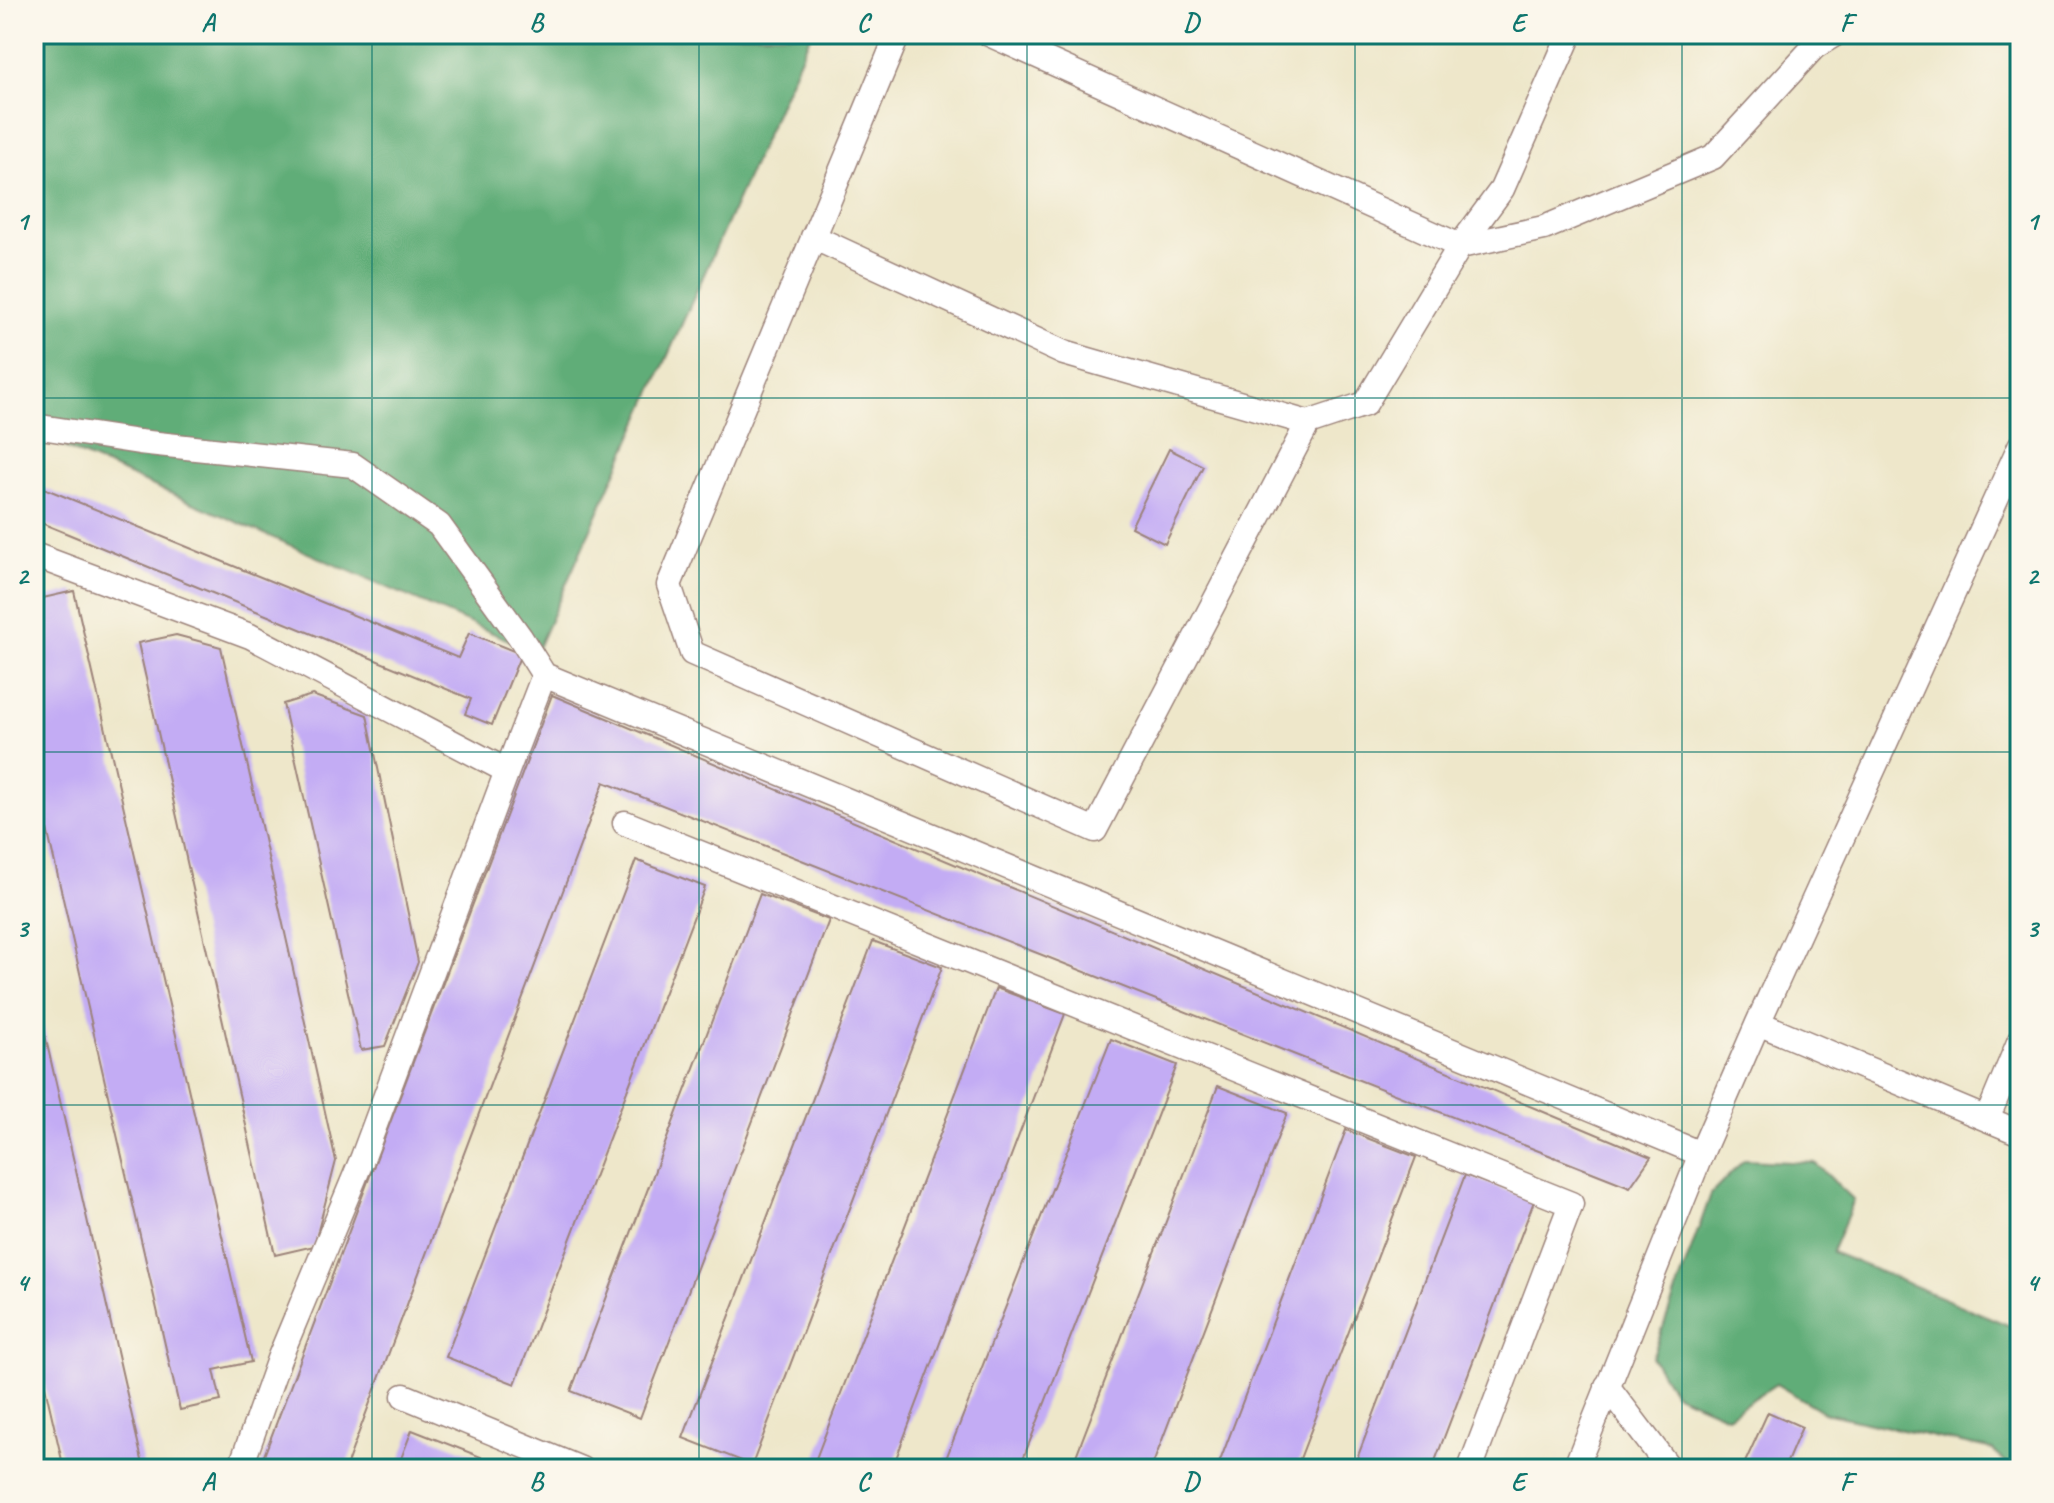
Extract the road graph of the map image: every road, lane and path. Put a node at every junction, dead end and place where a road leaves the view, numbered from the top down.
1 (898, 34) edge
2 (989, 34) edge
3 (1570, 34) edge
4 (1835, 34) edge
5 (813, 237) junction
6 (1460, 246) junction
7 (1308, 423) junction
8 (34, 426) edge
9 (2020, 446) edge
10 (34, 555) edge
11 (544, 675) junction
12 (507, 771) junction
13 (625, 823) dead end
14 (1758, 1023) junction
15 (2020, 1040) edge
16 (1987, 1119) junction
17 (2020, 1133) edge
18 (1701, 1154) junction
19 (1607, 1386) junction
20 (404, 1396) dead end
21 (240, 1469) edge
22 (581, 1469) edge
23 (1470, 1469) edge
24 (1575, 1469) edge
25 (1670, 1469) edge

1 - 5 lane
2 - 6 lane
3 - 6 lane
4 - 6 lane
5 - 7 lane
5 - 7 lane
6 - 7 lane
8 - 11 lane
9 - 14 lane
10 - 12 lane
11 - 12 lane
11 - 18 lane
12 - 21 lane
13 - 23 lane
14 - 16 lane
14 - 18 lane
15 - 16 lane
16 - 17 lane
18 - 19 lane
19 - 24 lane
19 - 25 lane
20 - 22 lane

